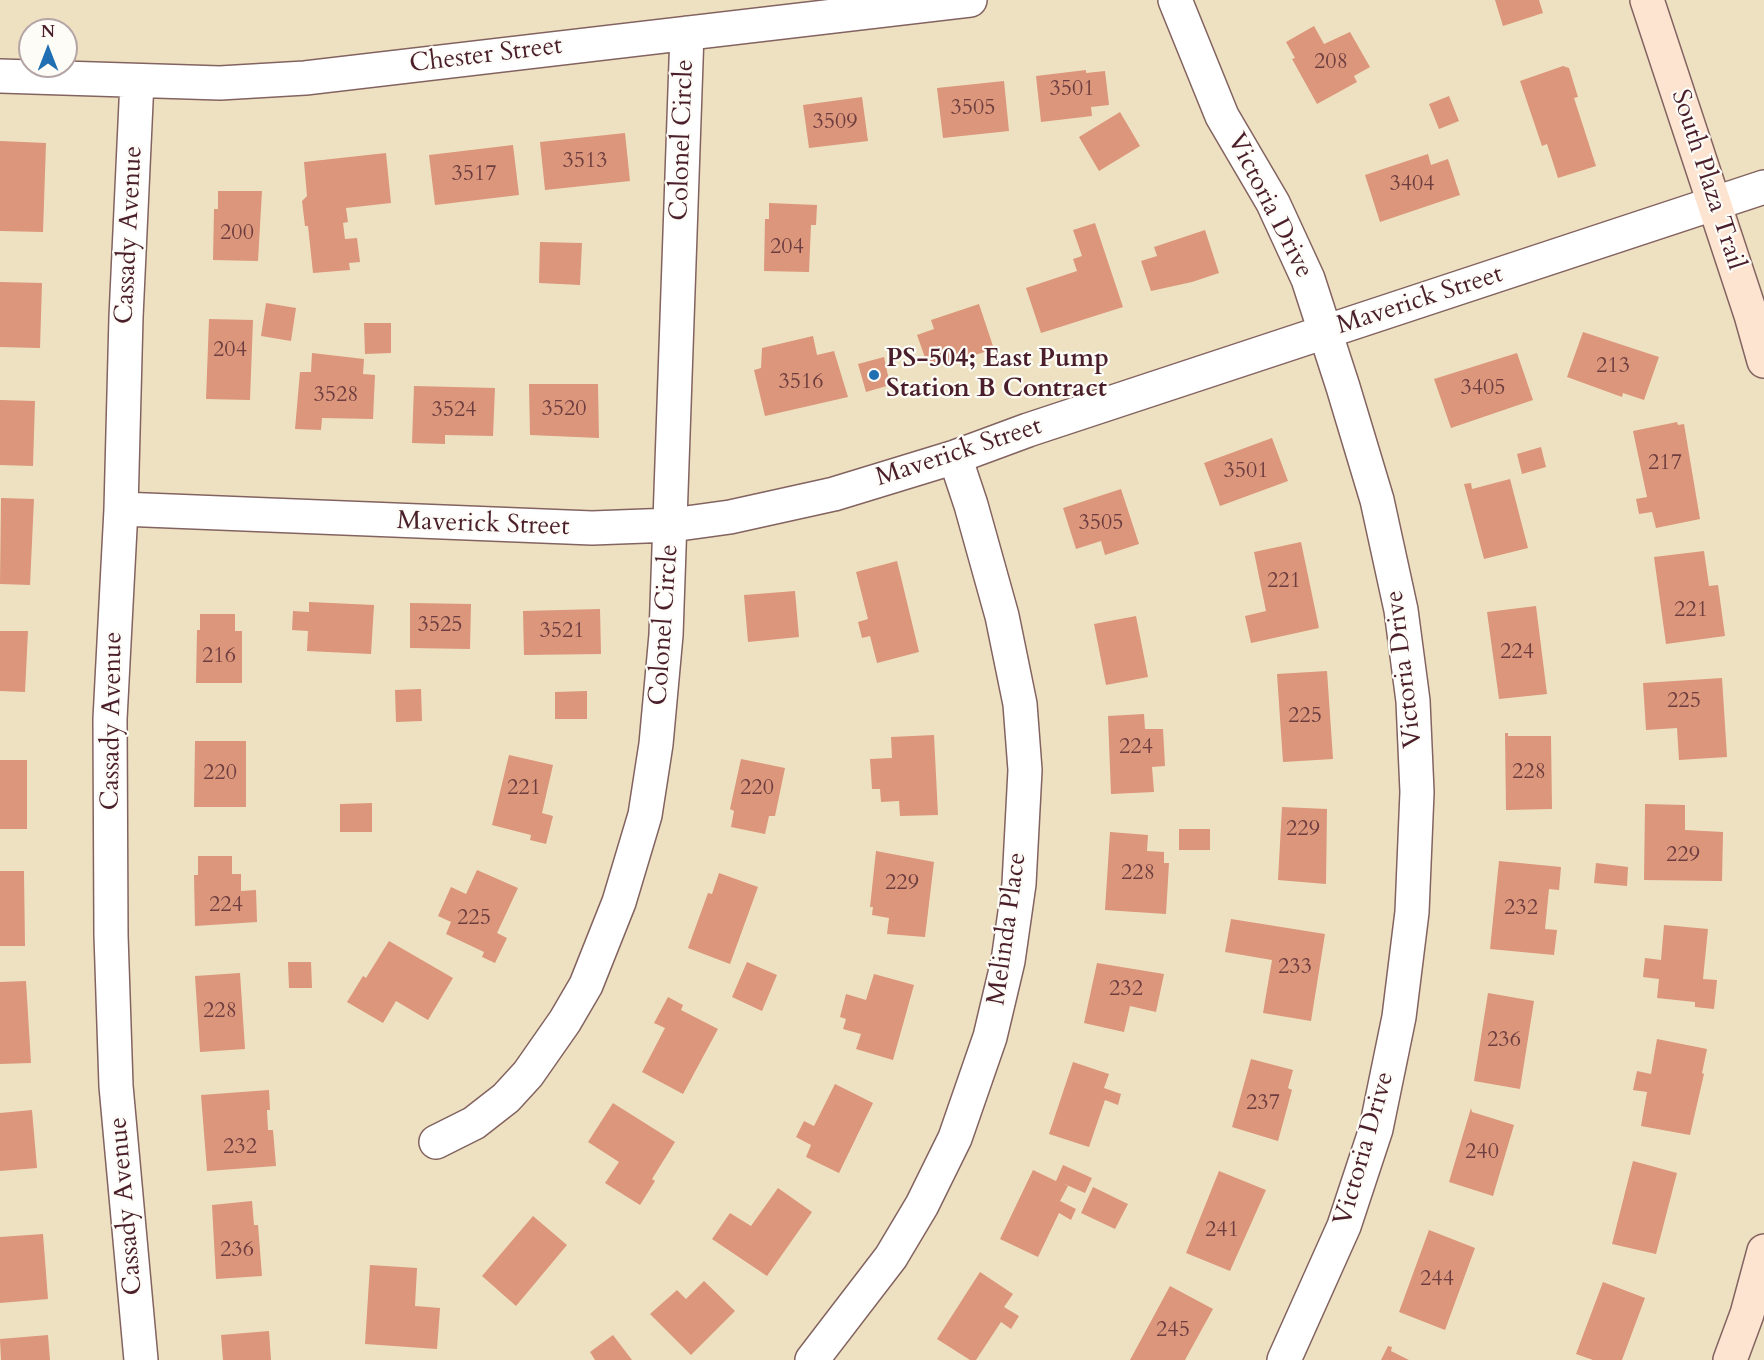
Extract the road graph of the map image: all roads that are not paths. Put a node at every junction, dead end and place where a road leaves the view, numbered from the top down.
1 (970, 0) edge
2 (1175, 0) edge
3 (1647, 0) edge
4 (687, 33) junction
5 (0, 76) edge
6 (137, 81) junction
7 (1764, 187) edge
8 (1714, 203) junction
9 (1324, 332) junction
10 (1764, 361) edge
11 (955, 457) junction
12 (121, 509) junction
13 (672, 525) junction
14 (436, 1142) dead end
15 (1764, 1251) edge
16 (141, 1360) edge
17 (813, 1360) edge
18 (1284, 1360) edge
19 (1730, 1360) edge

1 - 4 street, Chester Street
2 - 9 street, Victoria Drive
3 - 8 main road, South Plaza Trail
4 - 6 street, Chester Street
4 - 13 street, Colonel Circle
5 - 6 street, Chester Street
6 - 12 street, Cassady Avenue
7 - 8 street, Maverick Street
8 - 9 street, Maverick Street
8 - 10 main road, South Plaza Trail
9 - 11 street, Maverick Street
9 - 18 street, Victoria Drive
11 - 13 street, Maverick Street
11 - 17 street, Melinda Place
12 - 13 street, Maverick Street
12 - 16 street, Cassady Avenue
13 - 14 street, Colonel Circle
15 - 19 main road

